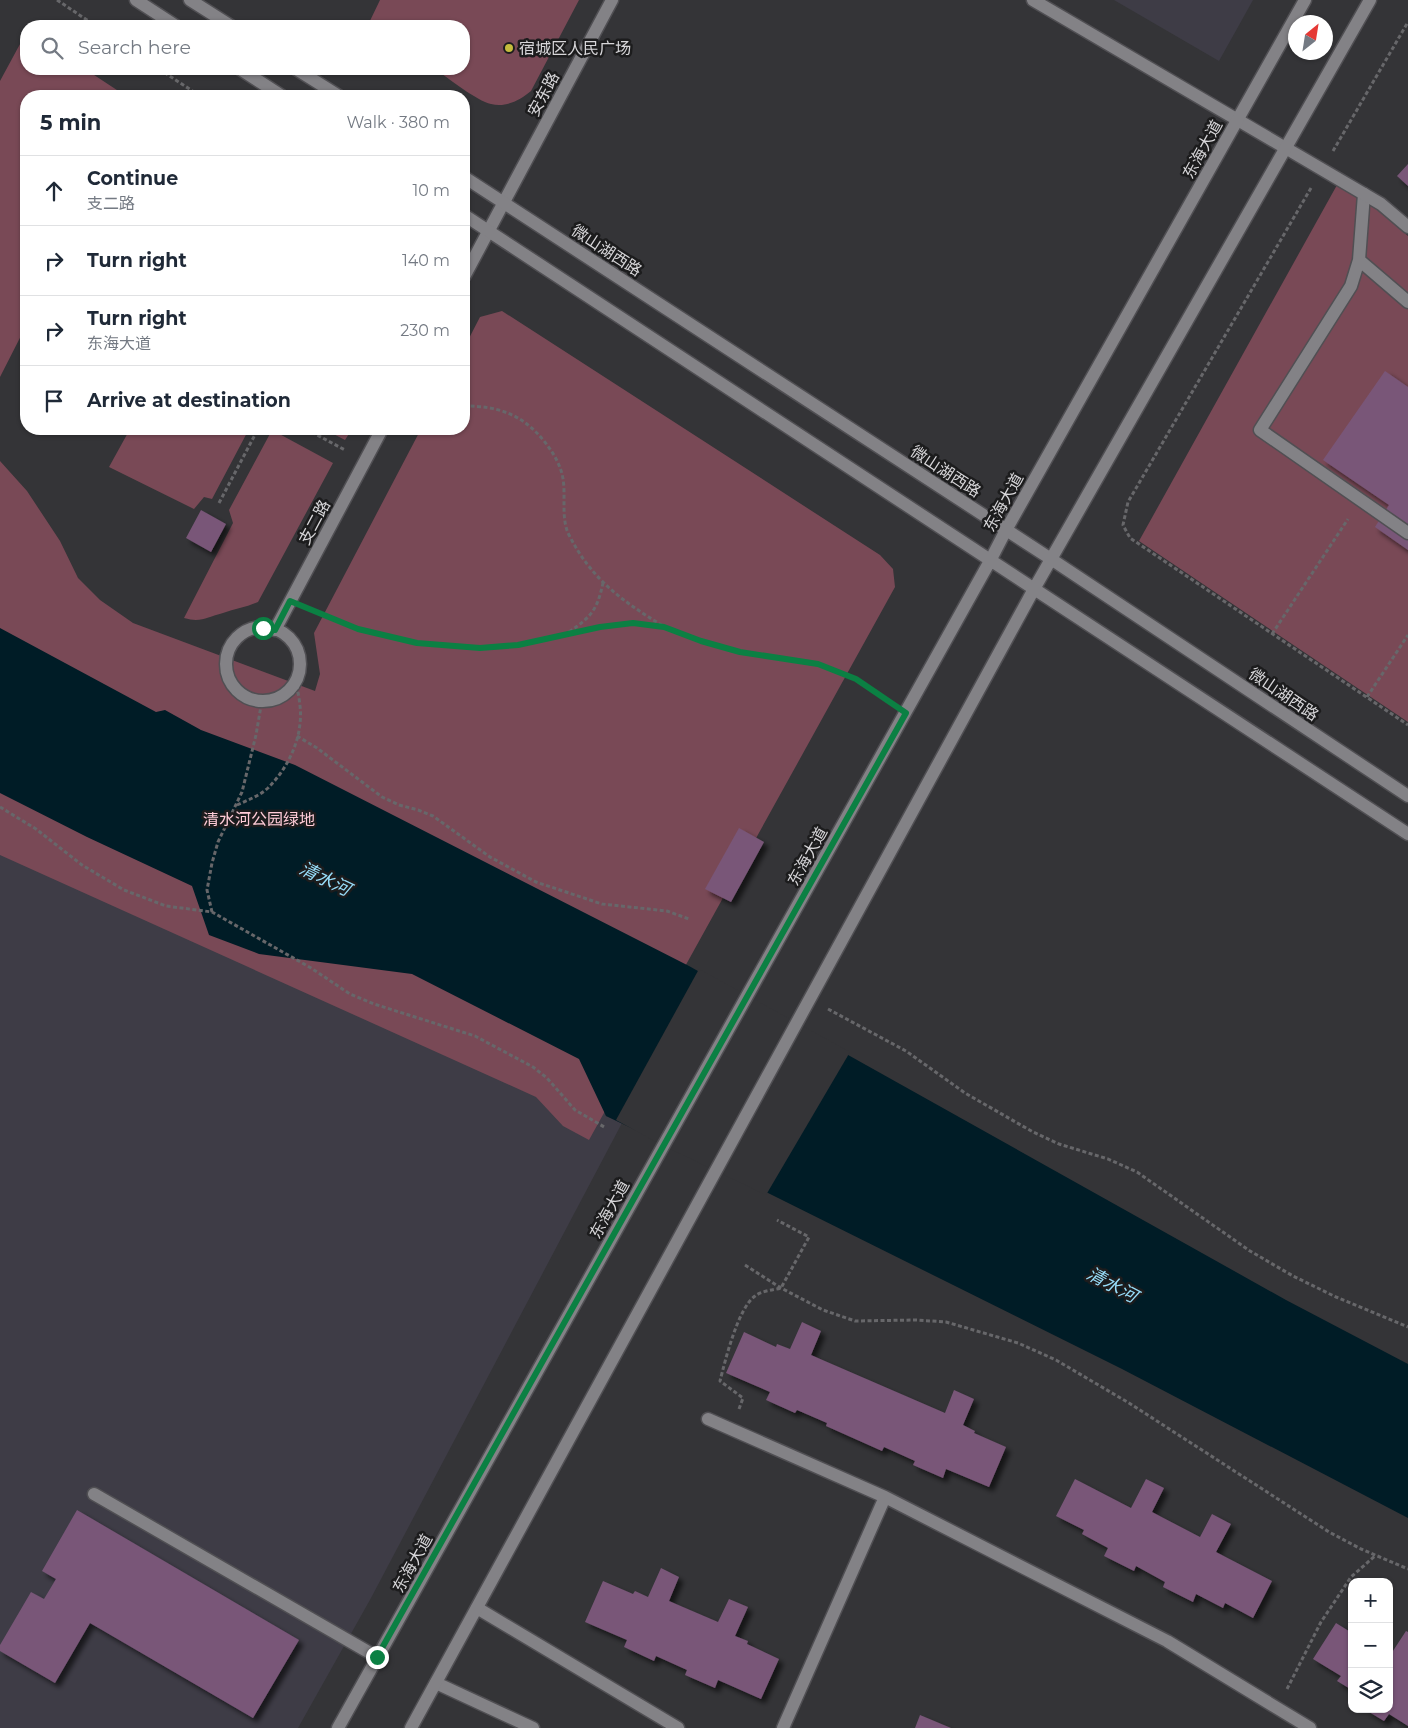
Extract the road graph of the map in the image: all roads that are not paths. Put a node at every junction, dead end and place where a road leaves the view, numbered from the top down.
1 (136, 0) edge
2 (190, 0) edge
3 (612, 0) edge
4 (1033, 0) edge
5 (1305, 0) edge
6 (1370, 0) edge
7 (167, 20) edge
8 (222, 20) edge
9 (249, 75) edge
10 (306, 75) edge
11 (273, 90) edge
12 (329, 90) edge
13 (1238, 119) junction
14 (1286, 147) junction
15 (470, 181) edge
16 (1364, 194) junction
17 (504, 202) junction
18 (470, 220) edge
19 (1408, 227) edge
20 (488, 232) junction
21 (1359, 260) junction
22 (470, 266) edge
23 (1408, 302) edge
24 (379, 435) edge
25 (1006, 530) junction
26 (1408, 533) edge
27 (1051, 559) junction
28 (990, 561) junction
29 (1034, 589) junction
30 (275, 630) junction
31 (1408, 796) edge
32 (1408, 834) edge
33 (708, 1419) dead end
34 (94, 1494) dead end
35 (885, 1497) junction
36 (477, 1608) junction
37 (377, 1657) junction
38 (436, 1682) junction
39 (338, 1728) edge
40 (411, 1728) edge
41 (533, 1728) edge
42 (678, 1728) edge
43 (783, 1728) edge
44 (1310, 1728) edge

1 - 7 street
2 - 8 street
3 - 17 street, 安东路
4 - 13 street
5 - 13 street, 东海大道
6 - 14 street
9 - 11 street
10 - 12 street
13 - 14 street
13 - 25 street, 东海大道
14 - 16 street
14 - 27 street
15 - 17 street, 微山湖西路
16 - 19 street
16 - 21 street
17 - 20 street
17 - 25 street, 微山湖西路
18 - 20 street
20 - 22 street
20 - 28 street
21 - 23 street
21 - 26 street
24 - 30 street, 支二路
25 - 27 street, 微山湖西路
25 - 28 street, 东海大道
27 - 29 street
27 - 31 street, 微山湖西路
28 - 29 street
28 - 37 street, 东海大道
29 - 32 street
29 - 36 street
30 - 30 street
33 - 35 street
34 - 37 street
35 - 43 street
35 - 44 street
36 - 38 street
36 - 42 street
37 - 39 street, 东海大道
38 - 40 street
38 - 41 street

